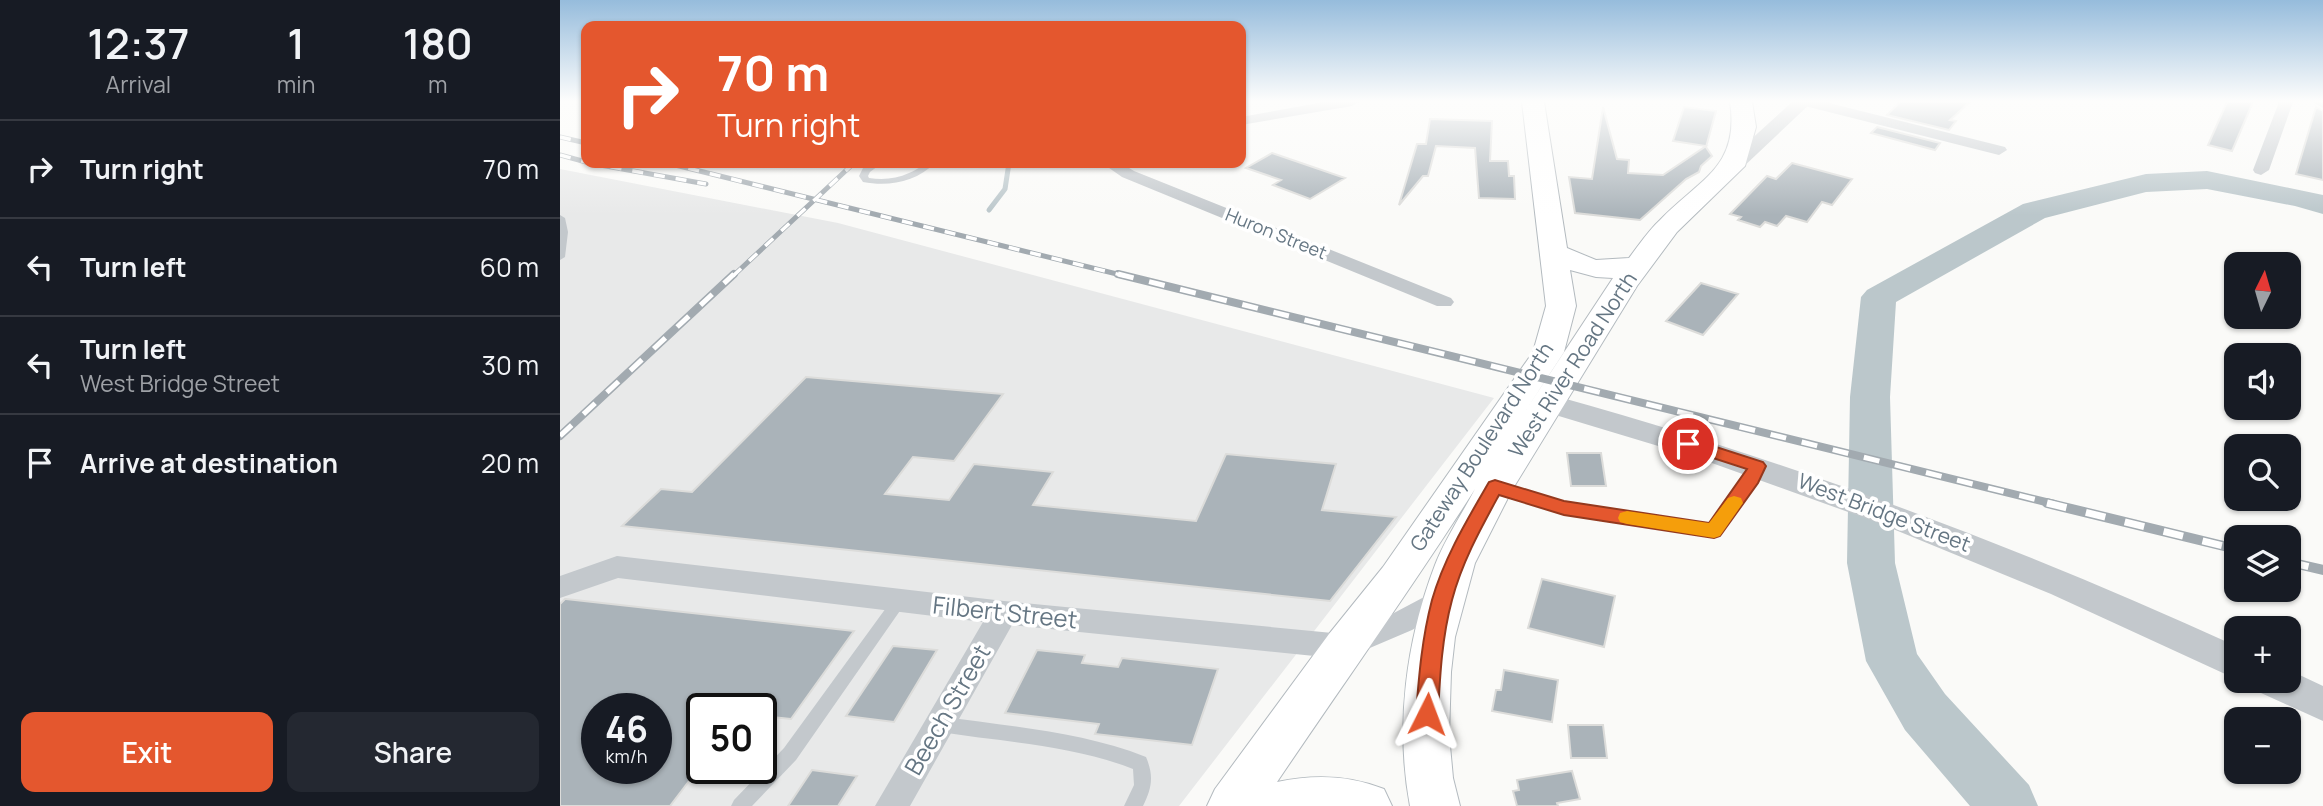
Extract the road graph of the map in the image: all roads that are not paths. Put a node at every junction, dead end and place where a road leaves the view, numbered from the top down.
1 (1539, 140) edge
2 (1741, 140) edge
3 (1763, 140) edge
4 (1957, 140) edge
5 (2272, 140) edge
6 (1999, 150) dead end
7 (1733, 166) junction
8 (869, 168) edge
9 (925, 168) edge
10 (1118, 168) edge
11 (2261, 170) dead end
12 (560, 218) edge
13 (1556, 253) junction
14 (560, 257) edge
15 (1638, 264) junction
16 (1444, 302) dead end
17 (1534, 399) junction
18 (1757, 466) junction
19 (1480, 482) junction
20 (560, 587) edge
21 (1443, 598) junction
22 (899, 601) junction
23 (1004, 613) junction
24 (1344, 647) junction
25 (2224, 657) edge
26 (2300, 693) edge
27 (2323, 704) edge
28 (940, 724) junction
29 (1140, 762) joint
30 (740, 806) edge
31 (892, 806) edge
32 (1133, 806) edge
33 (1232, 806) edge
34 (1275, 806) edge
35 (1367, 806) edge
36 (1435, 806) edge

1 - 13 main road, Gateway Boulevard North
2 - 7 main road
3 - 7 street, West River Road North
4 - 6 street
5 - 11 street
7 - 15 main road, West River Road North
8 - 9 lane
10 - 16 street, Huron Street
12 - 14 lane
13 - 15 main road
13 - 17 main road, Gateway Boulevard North
15 - 17 main road, West River Road North
17 - 18 street, West Bridge Street
17 - 19 main road, Gateway Boulevard North
18 - 19 lane
18 - 25 street, West Bridge Street
19 - 21 main road
19 - 24 main road, Gateway Boulevard North
20 - 22 street, Filbert Street
21 - 24 street, Filbert Street
21 - 36 main road
22 - 23 street, Filbert Street
22 - 30 lane
23 - 24 street, Filbert Street
23 - 28 street, Beech Street
24 - 33 main road, Gateway Boulevard North
26 - 27 street
28 - 29 lane
28 - 31 street, Beech Street
29 - 32 lane
34 - 35 main road

